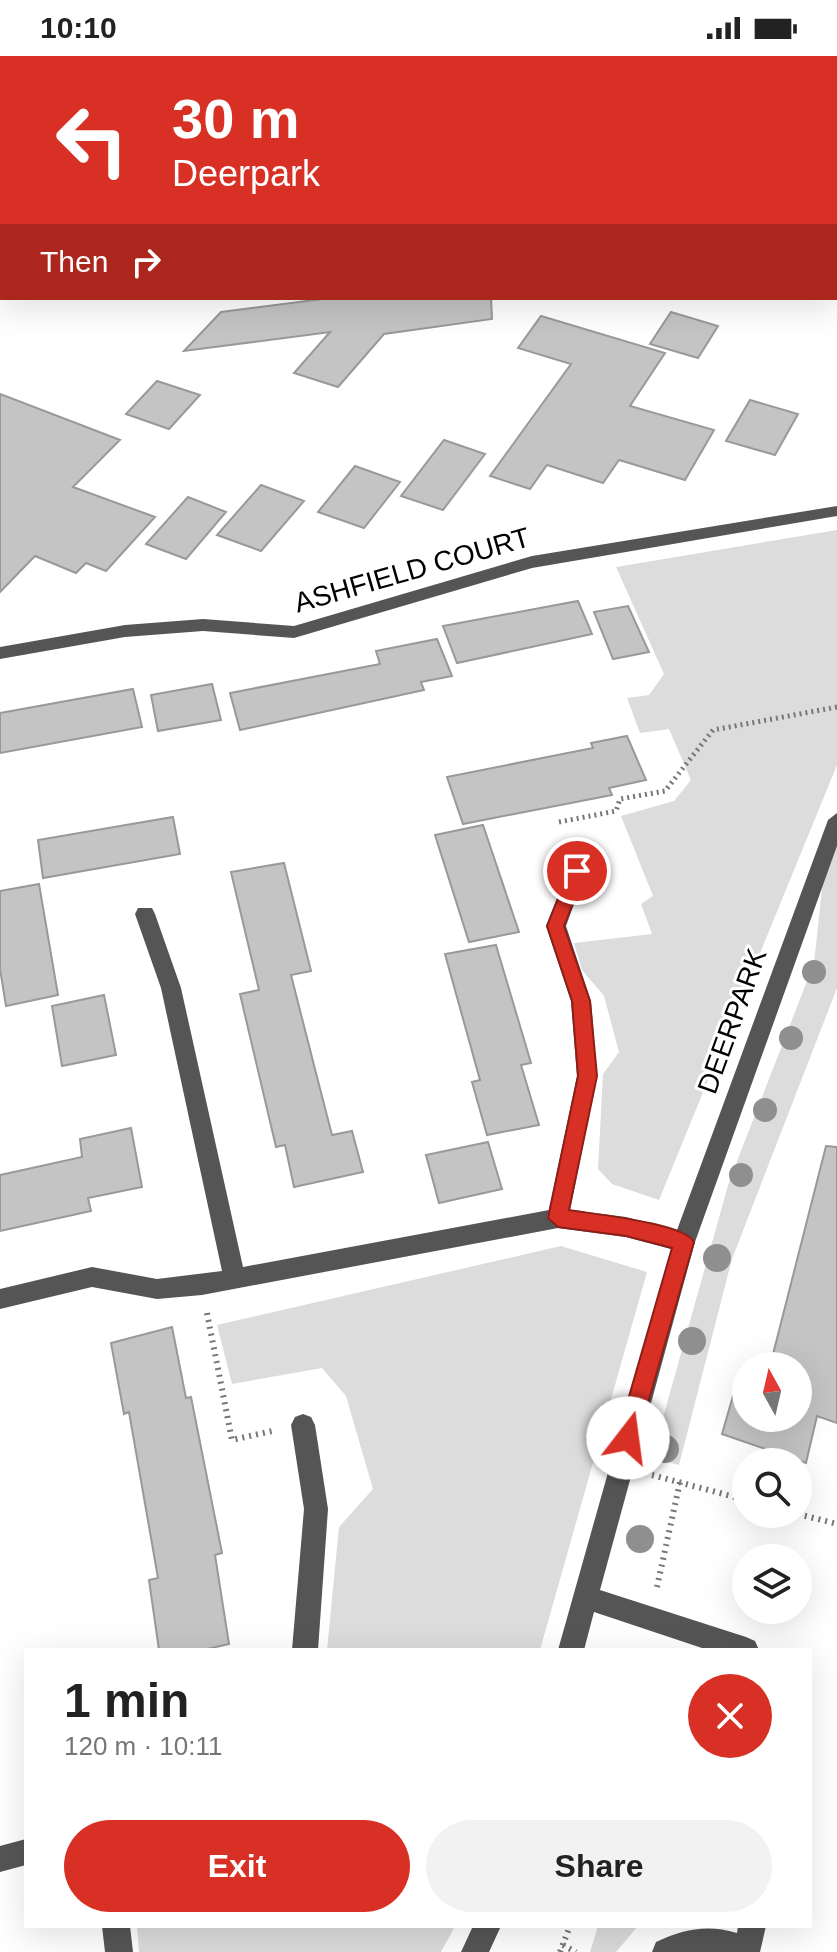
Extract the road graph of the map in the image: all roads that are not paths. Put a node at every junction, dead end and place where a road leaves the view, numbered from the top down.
1 (837, 511) edge
2 (0, 653) edge
3 (837, 820) edge
4 (577, 871) dead end
5 (145, 914) dead end
6 (558, 1218) junction
7 (684, 1242) junction
8 (235, 1279) junction
9 (0, 1299) edge
10 (303, 1425) road end
11 (585, 1597) junction
12 (305, 1648) edge
13 (572, 1648) edge
14 (740, 1648) edge
15 (24, 1853) edge
16 (0, 1859) edge
17 (116, 1928) edge
18 (486, 1928) edge
19 (752, 1928) edge
20 (119, 1952) edge
21 (475, 1952) edge
22 (666, 1952) edge

1 - 2 street, ASHFIELD COURT
3 - 7 street, DEERPARK
4 - 6 street
5 - 8 street
6 - 7 street
6 - 8 street
7 - 11 street, DEERPARK
8 - 9 street
10 - 12 street
11 - 13 street, DEERPARK
11 - 14 street
15 - 16 street
17 - 20 street
18 - 21 street
19 - 22 street

